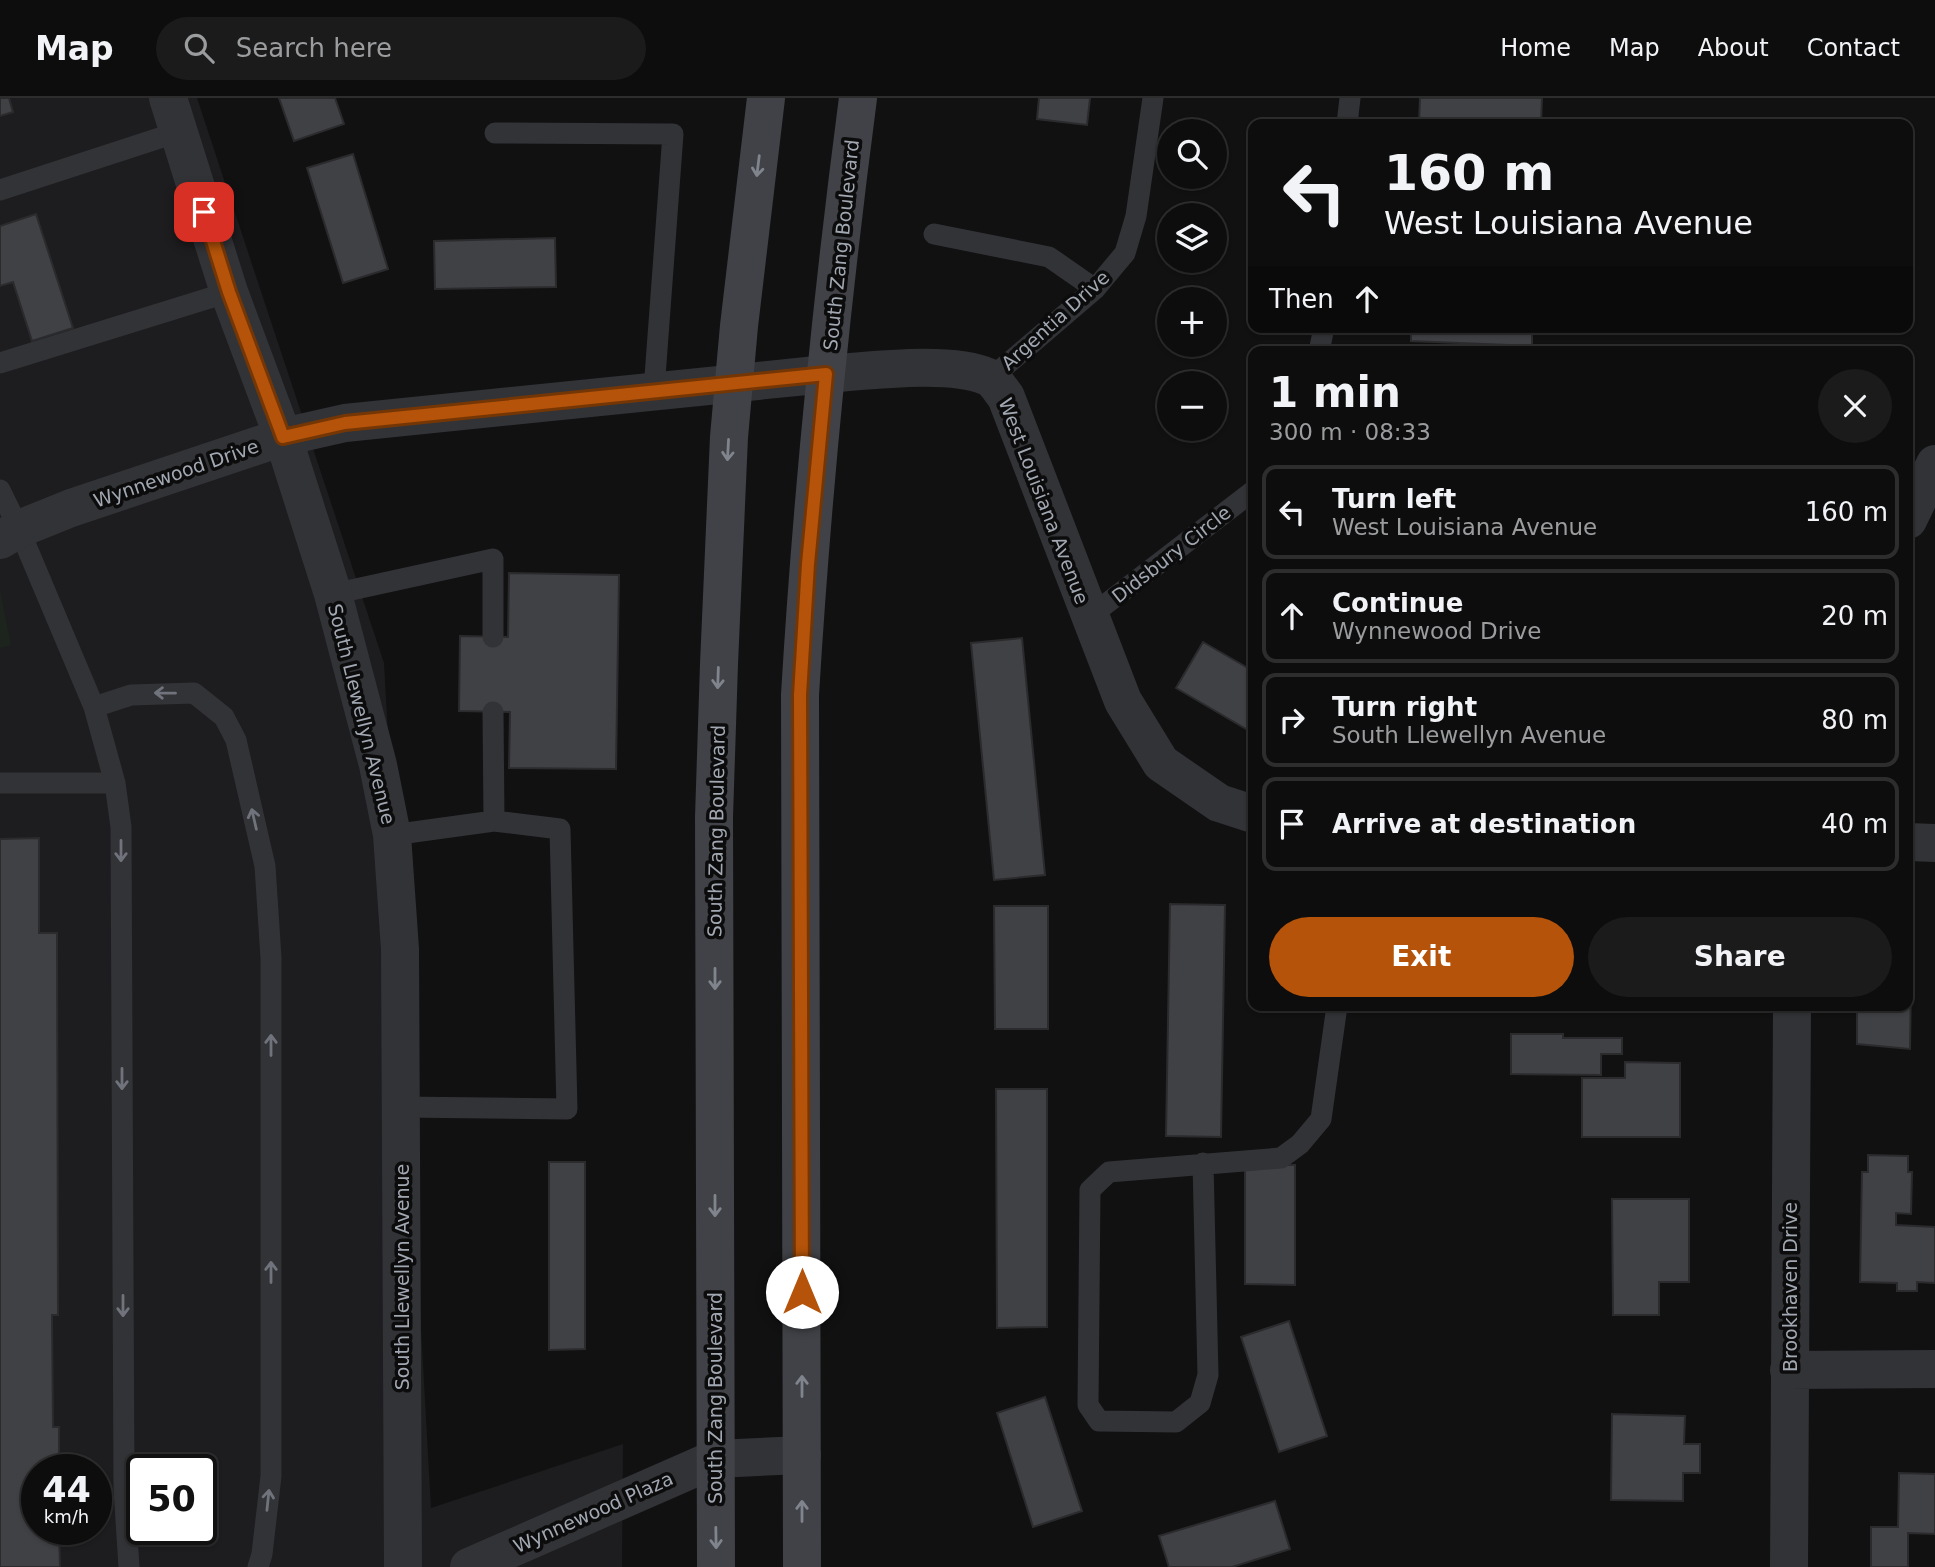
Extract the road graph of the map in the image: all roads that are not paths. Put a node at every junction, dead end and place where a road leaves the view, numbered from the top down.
1 (766, 98) edge
2 (858, 98) edge
3 (1153, 98) edge
4 (1350, 98) edge
5 (173, 115) edge
6 (1348, 119) edge
7 (495, 133) dead end
8 (0, 190) edge
9 (934, 234) dead end
10 (1095, 289) junction
11 (229, 292) junction
12 (0, 363) edge
13 (826, 374) junction
14 (991, 378) junction
15 (734, 382) junction
16 (654, 390) junction
17 (283, 437) junction
18 (1935, 464) edge
19 (0, 490) edge
20 (1248, 495) edge
21 (1913, 510) edge
22 (10, 535) edge
23 (333, 594) junction
24 (1089, 617) junction
25 (493, 636) dead end
26 (94, 707) junction
27 (493, 712) dead end
28 (0, 783) edge
29 (115, 783) junction
30 (1248, 812) edge
31 (494, 821) junction
32 (392, 835) junction
33 (1913, 842) edge
34 (1935, 843) edge
35 (1336, 1011) edge
36 (1792, 1011) edge
37 (401, 1107) junction
38 (1203, 1163) junction
39 (1935, 1369) edge
40 (1789, 1370) junction
41 (802, 1455) junction
42 (715, 1459) junction
43 (129, 1567) edge
44 (258, 1567) edge
45 (403, 1567) edge
46 (469, 1567) edge
47 (716, 1567) edge
48 (802, 1567) edge
49 (1789, 1567) edge

1 -> 15 main road, South Zang Boulevard
2 - 13 main road, South Zang Boulevard
3 - 10 lane, Argentia Drive
4 - 6 lane
5 - 8 lane
5 - 11 street, South Llewellyn Avenue
7 - 16 lane
9 - 10 lane
10 - 14 lane, Argentia Drive
11 - 12 lane
11 - 17 street, South Llewellyn Avenue
13 - 14 street, West Louisiana Avenue
13 - 15 street, West Louisiana Avenue
41 -> 13 main road, South Zang Boulevard
14 - 24 street, West Louisiana Avenue
15 - 16 street, Wynnewood Drive
15 -> 42 main road, South Zang Boulevard
16 - 17 street, Wynnewood Drive
17 - 22 street, Wynnewood Drive
17 - 23 street, South Llewellyn Avenue
18 - 21 street
19 - 22 lane
20 - 24 lane, Didsbury Circle
22 - 26 lane
23 - 25 lane
23 - 32 street, South Llewellyn Avenue
24 - 30 street, West Louisiana Avenue
26 - 29 lane
44 -> 26 lane
27 - 31 lane
28 - 29 lane
29 -> 43 lane
31 - 32 lane
31 - 37 lane
32 - 37 street, South Llewellyn Avenue
33 - 34 street
35 - 38 lane
36 - 40 street, Brookhaven Drive
37 - 45 street, South Llewellyn Avenue
38 - 38 lane
39 - 40 street
40 - 49 street, Brookhaven Drive
41 - 42 street, Wynnewood Plaza
48 -> 41 main road, South Zang Boulevard
42 - 46 street, Wynnewood Plaza
42 -> 47 main road, South Zang Boulevard

